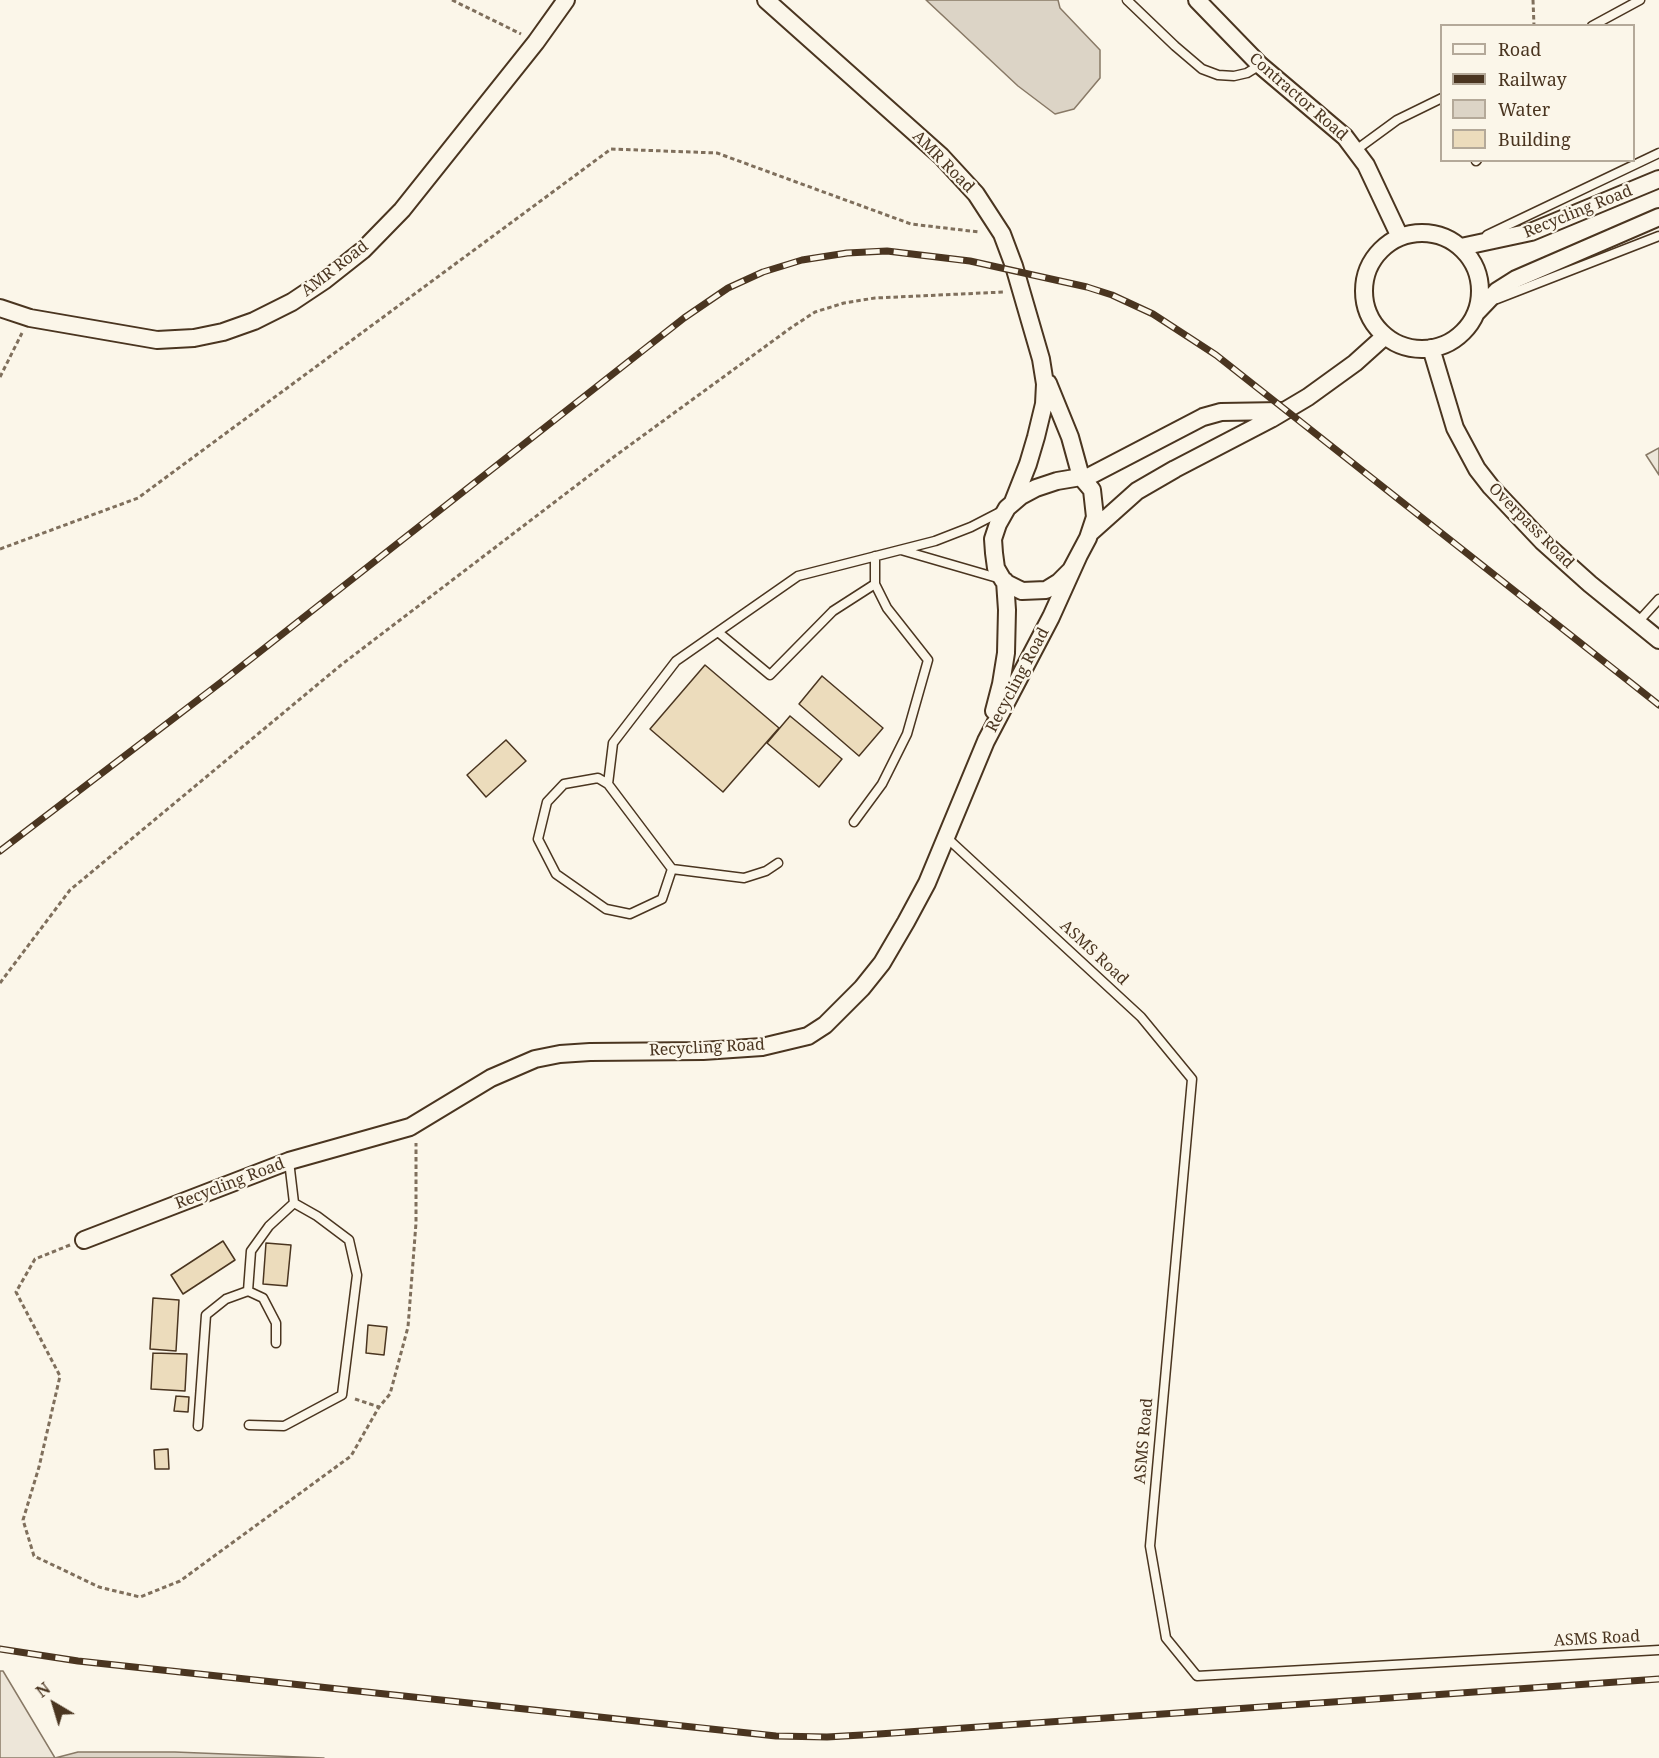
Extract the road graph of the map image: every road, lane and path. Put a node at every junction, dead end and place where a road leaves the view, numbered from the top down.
1 (453, 0) edge
2 (566, 0) edge
3 (766, 0) edge
4 (1127, 0) edge
5 (1197, 0) edge
6 (1533, 0) edge
7 (1640, 0) edge
8 (1534, 24) edge
9 (1596, 24) edge
10 (536, 42) junction
11 (1260, 65) junction
12 (1440, 99) edge
13 (1356, 150) junction
14 (1659, 153) edge
15 (1659, 179) edge
16 (1659, 217) edge
17 (1002, 234) junction
18 (1659, 236) edge
19 (1400, 237) junction
20 (1464, 246) junction
21 (1021, 291) junction
22 (0, 308) edge
23 (1476, 313) junction
24 (30, 318) junction
25 (1385, 336) junction
26 (1431, 348) junction
27 (1044, 374) junction
28 (0, 378) edge
29 (1286, 411) junction
30 (1082, 478) junction
31 (1010, 505) junction
32 (1090, 533) junction
33 (0, 549) edge
34 (900, 550) junction
35 (1079, 555) junction
36 (875, 556) junction
37 (1004, 581) junction
38 (875, 584) junction
39 (1659, 598) edge
40 (1638, 622) junction
41 (718, 632) junction
42 (1659, 640) edge
43 (986, 741) junction
44 (608, 783) junction
45 (854, 822) dead end
46 (946, 837) junction
47 (778, 863) dead end
48 (672, 870) junction
49 (0, 983) edge
50 (410, 1127) junction
51 (289, 1161) junction
52 (294, 1203) junction
53 (84, 1239) joint
54 (248, 1292) junction
55 (276, 1343) dead end
56 (342, 1395) junction
57 (379, 1407) junction
58 (249, 1425) dead end
59 (198, 1426) dead end
60 (1659, 1650) edge

1 - 10 path
2 - 10 street, AMR Road
3 - 17 street, AMR Road
4 - 11 lane
5 - 11 street, Contractor Road
6 - 8 path
7 - 9 lane
10 - 24 street, AMR Road
11 - 13 street, Contractor Road
12 - 13 lane
13 - 19 street, Contractor Road
14 - 20 lane
15 - 20 street, Recycling Road
16 - 23 street
17 - 21 street, AMR Road
17 - 33 path
18 - 23 lane
19 - 20 street
19 - 25 street
20 - 23 street
21 - 27 street, AMR Road
21 - 49 path
22 - 24 street, AMR Road
23 - 26 street
24 - 28 path
25 - 26 street
25 - 29 street
26 - 40 street, Overpass Road
27 - 30 street, AMR Road
27 - 31 street, AMR Road
29 - 30 street
29 - 32 street
30 - 31 street
30 - 32 street
31 - 34 lane
31 - 37 street
32 - 35 street
34 - 36 lane
34 - 37 lane
35 - 37 street
35 - 43 street, Recycling Road
36 - 38 lane
36 - 41 lane
37 - 43 street
38 - 41 lane
38 - 45 lane
39 - 40 lane
40 - 42 street, Overpass Road
41 - 44 lane
43 - 46 street, Recycling Road
44 - 48 lane
44 - 48 lane
46 - 50 street, Recycling Road
46 - 60 lane, ASMS Road
47 - 48 lane
50 - 51 street, Recycling Road
50 - 57 path
51 - 52 lane
51 - 53 street, Recycling Road
52 - 54 lane
52 - 56 lane
53 - 57 path
54 - 55 lane
54 - 59 lane
56 - 57 path
56 - 58 lane

